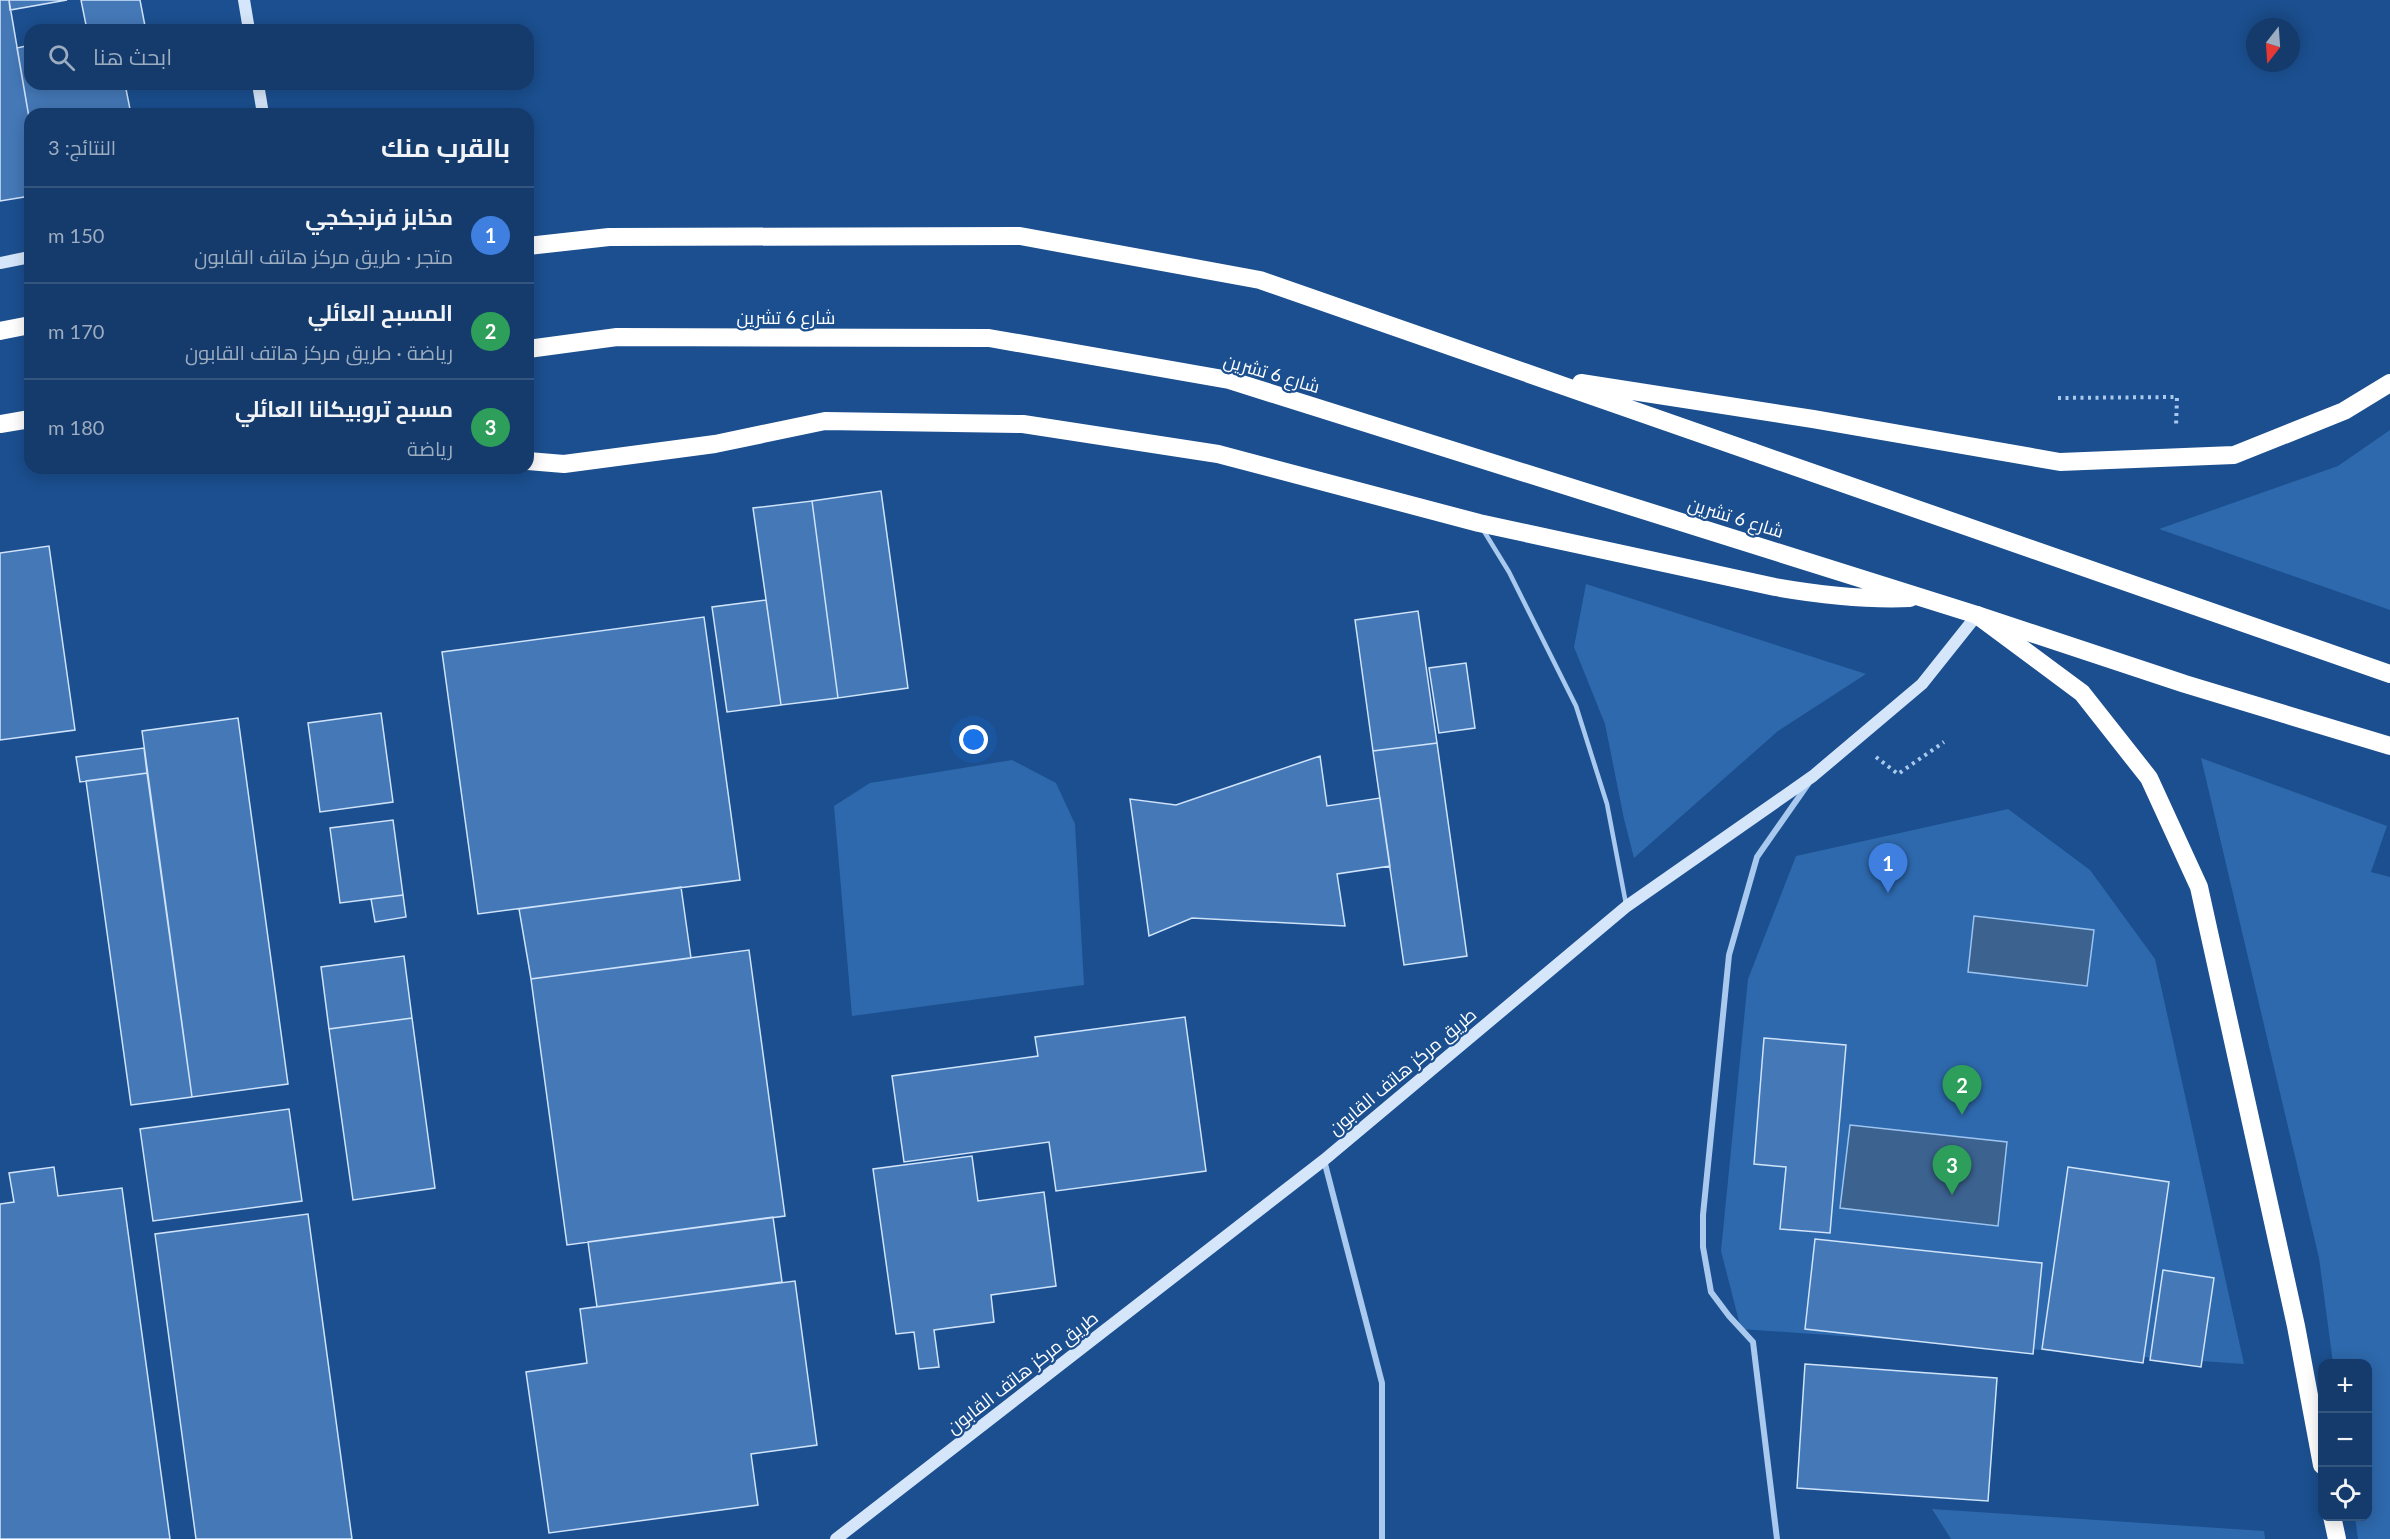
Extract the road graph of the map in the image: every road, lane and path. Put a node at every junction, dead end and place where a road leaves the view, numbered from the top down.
1 (244, 0) edge
2 (248, 24) edge
3 (259, 90) edge
4 (262, 108) edge
5 (534, 245) edge
6 (24, 258) edge
7 (0, 263) edge
8 (24, 326) edge
9 (0, 331) edge
10 (534, 348) edge
11 (1536, 376) junction
12 (2390, 383) edge
13 (2177, 397) dead end
14 (2058, 398) dead end
15 (24, 420) edge
16 (0, 424) edge
17 (534, 462) edge
18 (1479, 523) junction
19 (1923, 597) junction
20 (1977, 615) junction
21 (2390, 674) edge
22 (1944, 742) dead end
23 (2390, 748) edge
24 (1898, 774) dead end
25 (1814, 776) junction
26 (1626, 906) junction
27 (1324, 1160) junction
28 (2318, 1444) edge
29 (2333, 1521) edge
30 (836, 1539) edge
31 (1382, 1539) edge
32 (1777, 1539) edge
33 (2337, 1539) edge

1 - 2 main road
3 - 4 main road
5 - 11 highway
6 - 7 main road
8 - 9 highway
10 - 19 highway, شارع 6 تشرين
11 - 12 highway
11 - 21 highway, bridge
13 - 14 path
15 - 16 highway
17 - 18 highway
18 - 19 highway
18 - 26 lane
19 - 20 highway, شارع 6 تشرين
20 - 23 highway, شارع 6 تشرين, bridge
20 - 25 main road, طريق مركز هاتف القابون
20 - 28 highway
22 - 24 path
25 - 26 main road, طريق مركز هاتف القابون
25 - 32 street
26 - 27 main road, طريق مركز هاتف القابون
27 - 30 main road, طريق مركز هاتف القابون
27 - 31 street
29 - 33 highway

